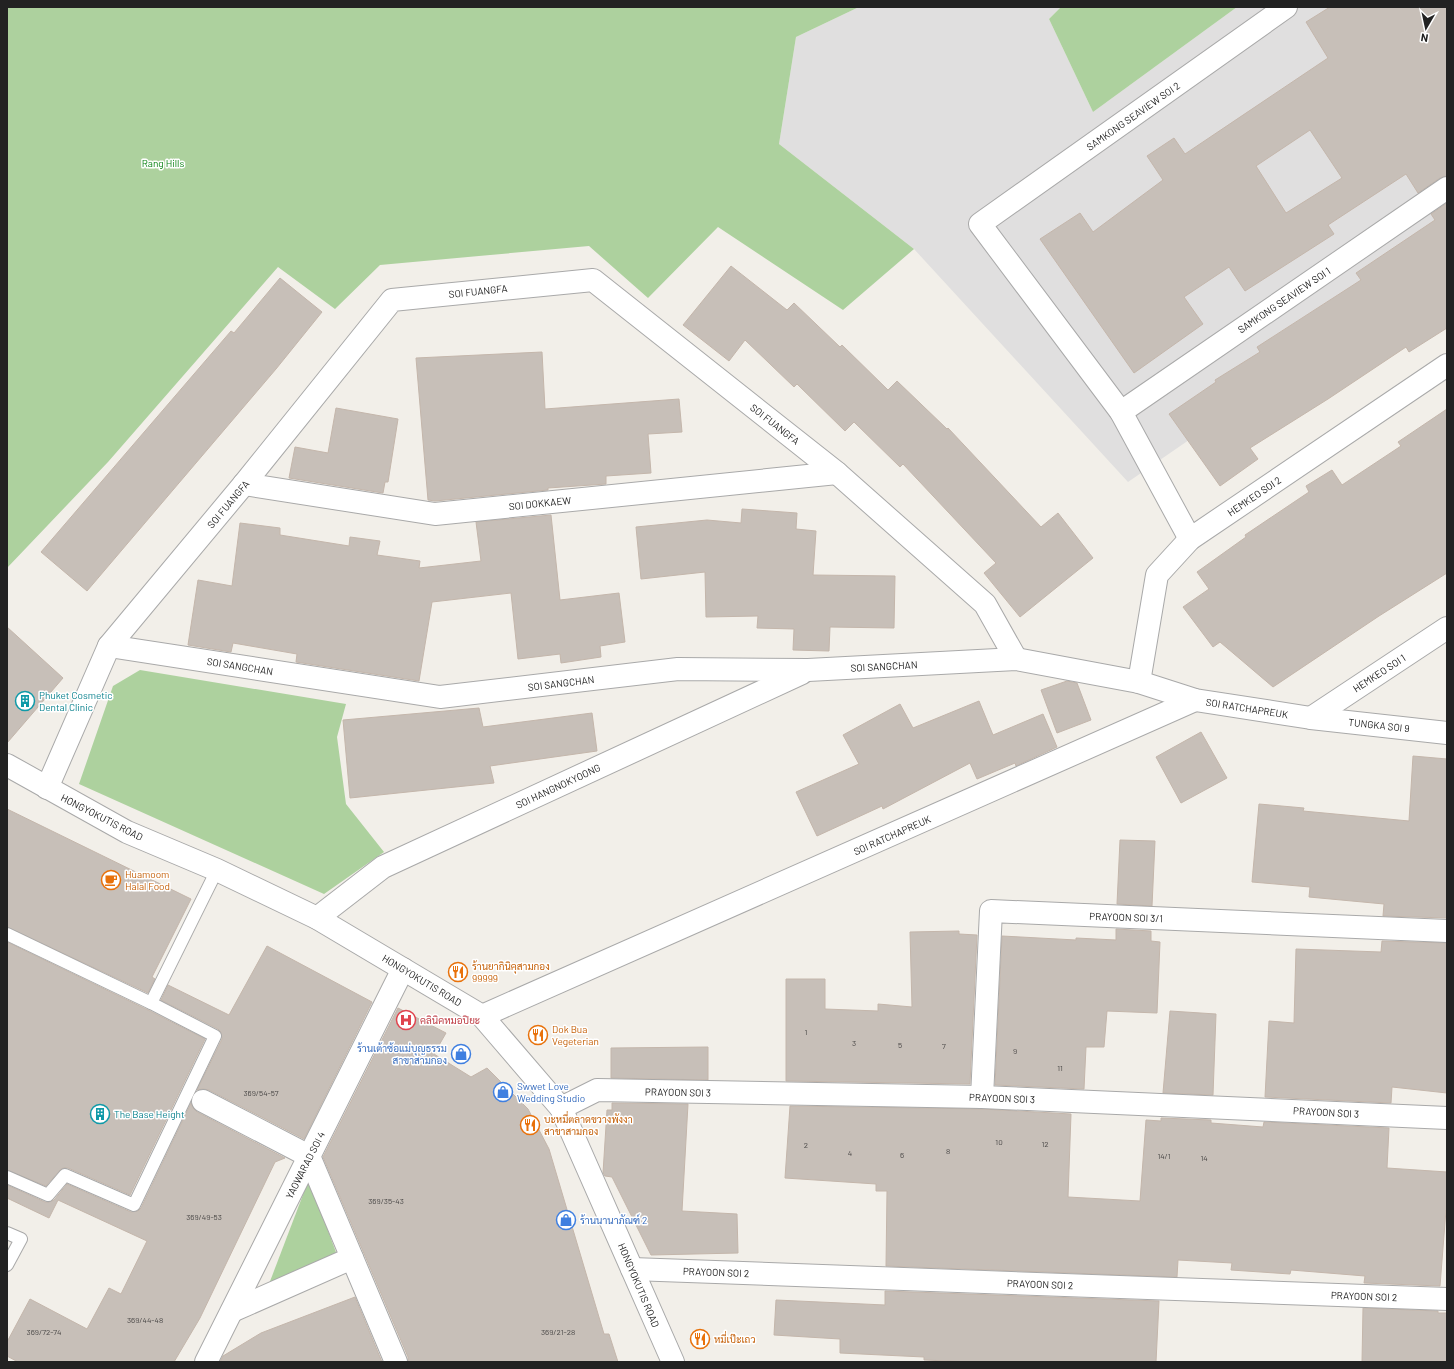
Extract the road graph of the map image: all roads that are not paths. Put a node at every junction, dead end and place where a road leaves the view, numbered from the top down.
1 (1286, 7) edge
2 (1447, 188) edge
3 (1447, 365) edge
4 (1121, 412) junction
5 (837, 473) junction
6 (244, 484) junction
7 (1190, 539) junction
8 (1447, 628) edge
9 (109, 646) junction
10 (1016, 659) junction
11 (808, 670) junction
12 (1139, 682) junction
13 (1196, 700) junction
14 (1310, 718) junction
15 (1447, 733) edge
16 (7, 765) edge
17 (47, 788) junction
18 (217, 870) junction
19 (317, 918) junction
20 (1447, 931) edge
21 (7, 934) edge
22 (403, 969) junction
23 (151, 1003) junction
24 (482, 1016) junction
25 (982, 1097) junction
26 (203, 1101) dead end
27 (562, 1108) junction
28 (1447, 1118) edge
29 (309, 1156) junction
30 (7, 1177) edge
31 (7, 1232) edge
32 (352, 1258) junction
33 (7, 1265) edge
34 (632, 1269) junction
35 (1447, 1299) edge
36 (232, 1311) junction
37 (206, 1362) edge
38 (396, 1362) edge
39 (673, 1362) edge

1 - 4 street, SAMKONG SEAVIEW SOI 2
2 - 4 street, SAMKONG SEAVIEW SOI 1
3 - 7 street, HEMKEO SOI 2
4 - 7 street
5 - 6 street, SOI DOKKAEW
5 - 6 street, SOI FUANGFA
5 - 10 street, SOI FUANGFA
6 - 9 street, SOI FUANGFA
7 - 12 street, HEMKEO SOI 2
8 - 14 street, HEMKEO SOI 1
9 - 11 street, SOI SANGCHAN
9 - 17 street, SOI FUANGFA
10 - 11 street, SOI SANGCHAN
10 - 12 street, SOI SANGCHAN
11 - 19 street, SOI HANGNOKYOONG
12 - 13 street, SOI SANGCHAN
13 - 14 street, SOI RATCHAPREUK
13 - 24 street, SOI RATCHAPREUK
14 - 15 street, TUNGKA SOI 9
16 - 17 street, HONGYOKUTIS ROAD
17 - 18 street, HONGYOKUTIS ROAD
18 - 19 street, HONGYOKUTIS ROAD
18 - 23 lane
19 - 22 street, HONGYOKUTIS ROAD
20 - 25 street, PRAYOON SOI 3/1
21 - 23 lane
22 - 24 street, HONGYOKUTIS ROAD
22 - 29 street, YAOWARAD SOI 4
23 - 30 lane
24 - 27 street, HONGYOKUTIS ROAD
25 - 27 street, PRAYOON SOI 3
25 - 28 street, PRAYOON SOI 3
26 - 29 street
27 - 34 street, HONGYOKUTIS ROAD
29 - 32 street
29 - 36 street, YAOWARAD SOI 4
31 - 33 lane
32 - 36 street
32 - 38 street
34 - 35 street, PRAYOON SOI 2
34 - 39 street, HONGYOKUTIS ROAD
36 - 37 street, YAOWARAD SOI 4

